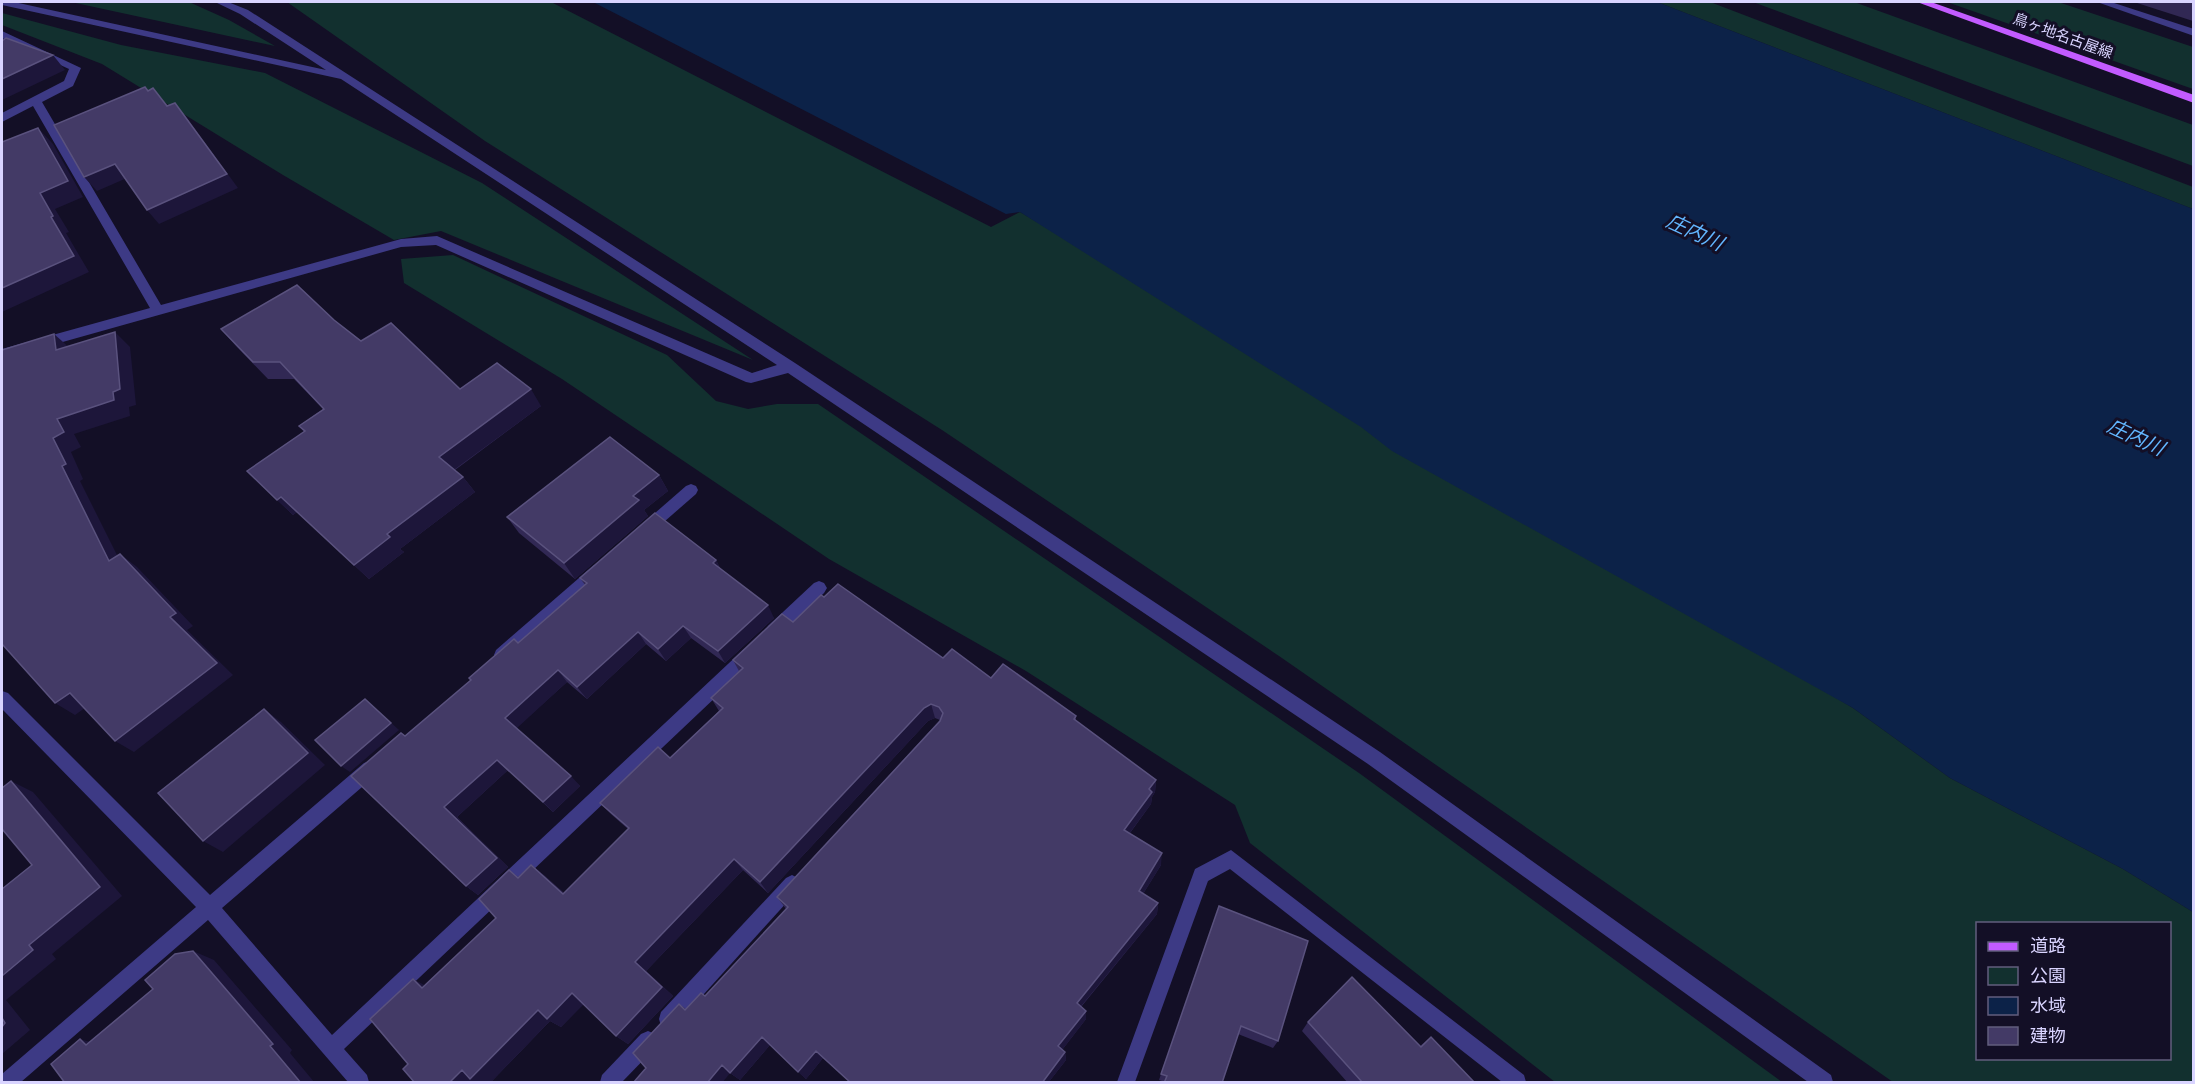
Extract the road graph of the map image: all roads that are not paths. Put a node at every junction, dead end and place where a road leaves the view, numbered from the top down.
1 (2, 2) edge
2 (220, 2) edge
3 (1922, 2) edge
4 (2102, 2) edge
5 (2193, 33) edge
6 (2, 34) edge
7 (348, 78) junction
8 (2193, 99) edge
9 (36, 101) junction
10 (2, 118) edge
11 (158, 311) junction
12 (2, 354) edge
13 (790, 367) junction
14 (691, 490) dead end
15 (633, 541) edge
16 (615, 556) edge
17 (819, 588) dead end
18 (489, 666) edge
19 (2, 698) edge
20 (381, 759) edge
21 (801, 875) edge
22 (210, 908) junction
23 (331, 1049) junction
24 (7, 1083) edge
25 (360, 1083) edge
26 (609, 1083) edge
27 (1126, 1083) edge
28 (1517, 1083) edge
29 (1824, 1083) edge

1 - 7 street
2 - 7 street
3 - 8 main road, 鳥ヶ地名古屋線
4 - 5 street
6 - 9 street
7 - 13 street
9 - 10 street
9 - 11 street
11 - 12 street
11 - 13 street
13 - 29 street
14 - 15 street
16 - 18 street
17 - 23 street
19 - 22 street
20 - 22 street
21 - 26 street
22 - 23 street
22 - 24 street
23 - 25 street
27 - 28 street

